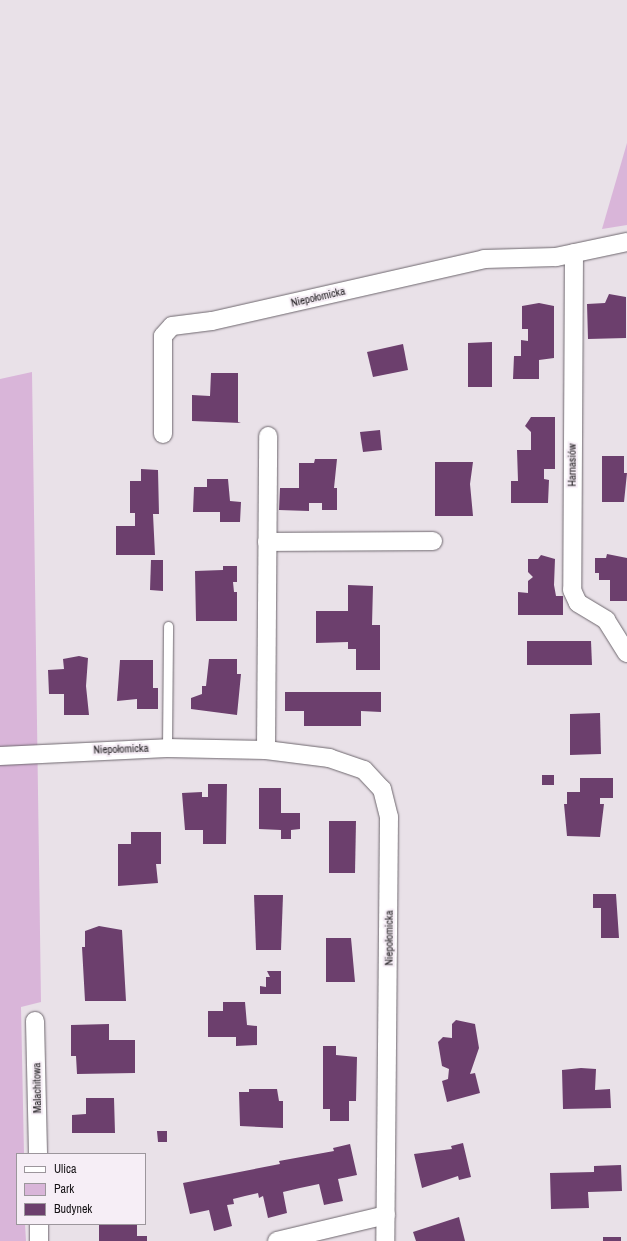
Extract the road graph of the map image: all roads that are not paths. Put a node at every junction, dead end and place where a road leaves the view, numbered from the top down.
1 (627, 242) edge
2 (574, 253) junction
3 (162, 434) dead end
4 (268, 436) dead end
5 (433, 540) dead end
6 (267, 542) junction
7 (168, 626) dead end
8 (627, 653) edge
9 (167, 748) junction
10 (266, 750) junction
11 (0, 756) edge
12 (35, 1021) dead end
13 (38, 1153) edge
14 (386, 1215) junction
15 (39, 1225) edge
16 (39, 1241) edge
17 (277, 1241) edge
18 (385, 1241) edge

1 - 2 street, Niepołomicka
2 - 3 street, Niepołomicka
2 - 8 street, Harnasiów
4 - 6 street
5 - 6 street
6 - 10 street
7 - 9 lane
9 - 10 street, Niepołomicka
9 - 11 street, Niepołomicka
10 - 14 street, Niepołomicka
12 - 13 street, Malachitowa
14 - 17 street
14 - 18 street, Niepołomicka
15 - 16 street

